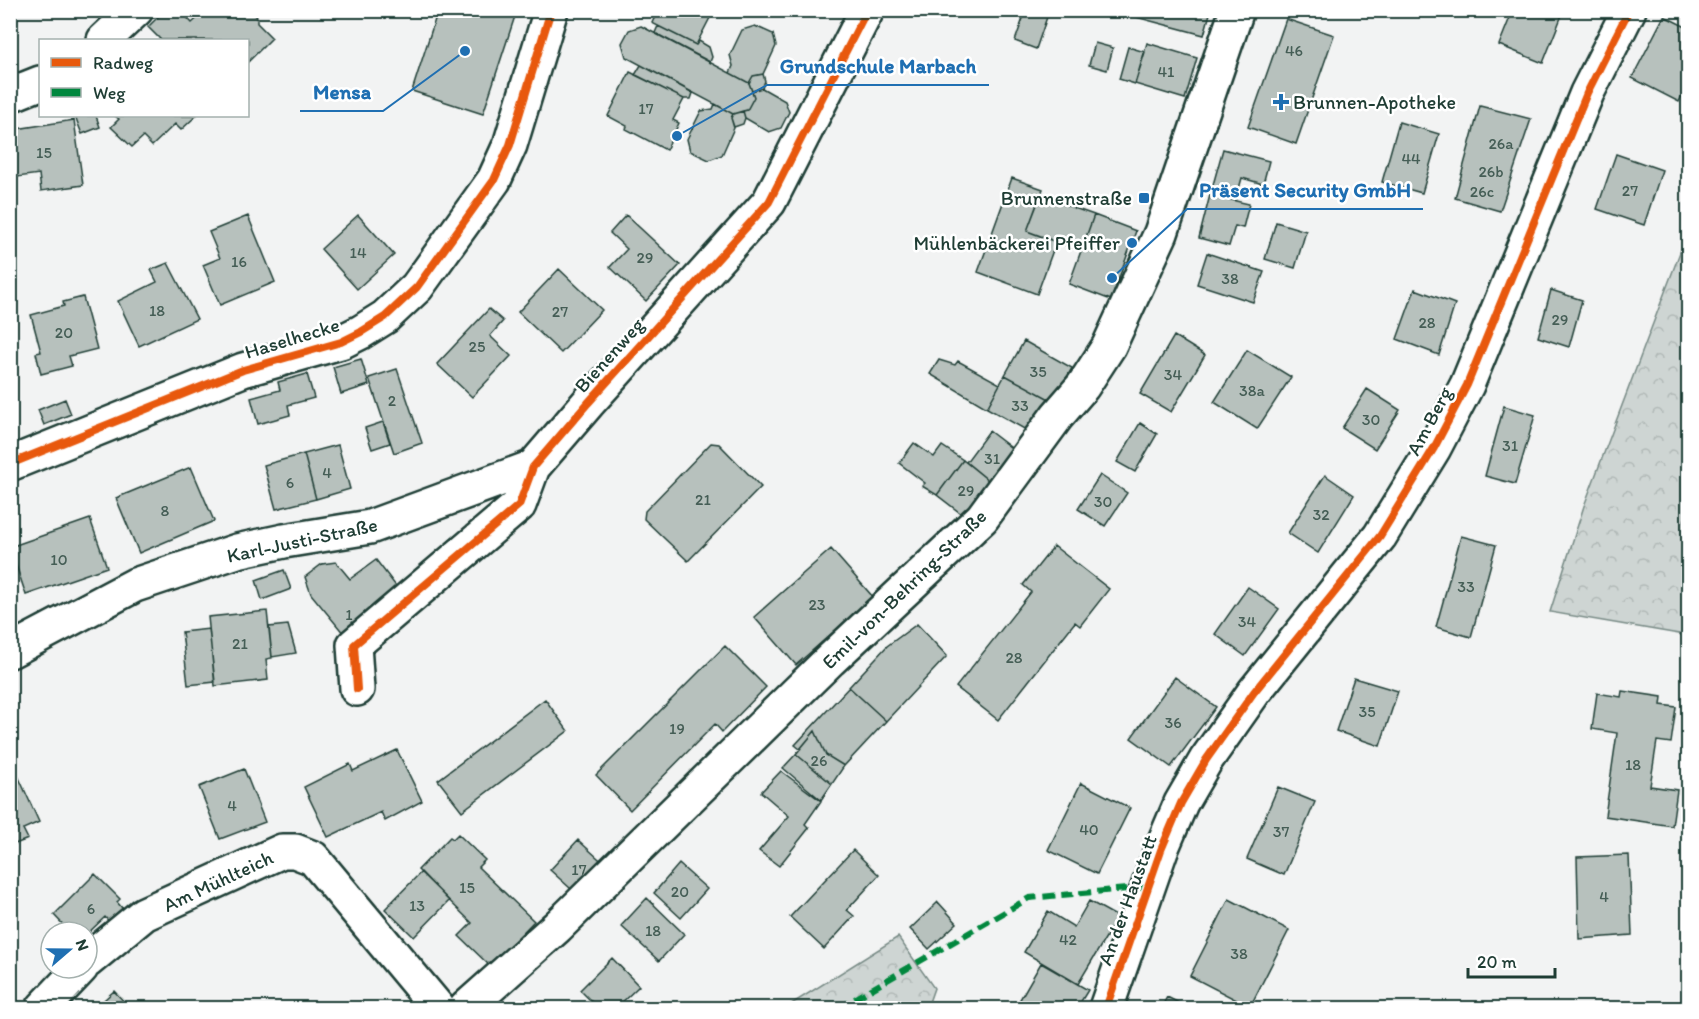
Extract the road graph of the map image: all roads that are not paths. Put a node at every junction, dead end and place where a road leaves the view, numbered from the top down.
1 (136, 10) edge
2 (551, 10) edge
3 (867, 10) edge
4 (1238, 10) edge
5 (1629, 10) edge
6 (105, 39) edge
7 (39, 83) edge
8 (10, 95) edge
9 (10, 464) edge
10 (533, 467) junction
11 (10, 651) edge
12 (357, 689) dead end
13 (1181, 803) joint
14 (99, 951) edge
15 (70, 980) edge
16 (44, 1008) edge
17 (438, 1008) edge
18 (466, 1008) edge
19 (1106, 1008) edge

1 - 6 street
2 - 9 street, Haselhecke
3 - 10 street, Bienenweg
4 - 18 street, Emil-von-Behring-Straße
5 - 13 street, Am Berg
7 - 8 street
10 - 11 street, Karl-Justi-Straße
10 - 12 street, Bienenweg
13 - 19 street, An der Haustatt
14 - 17 street, Am Mühlteich
15 - 16 street

